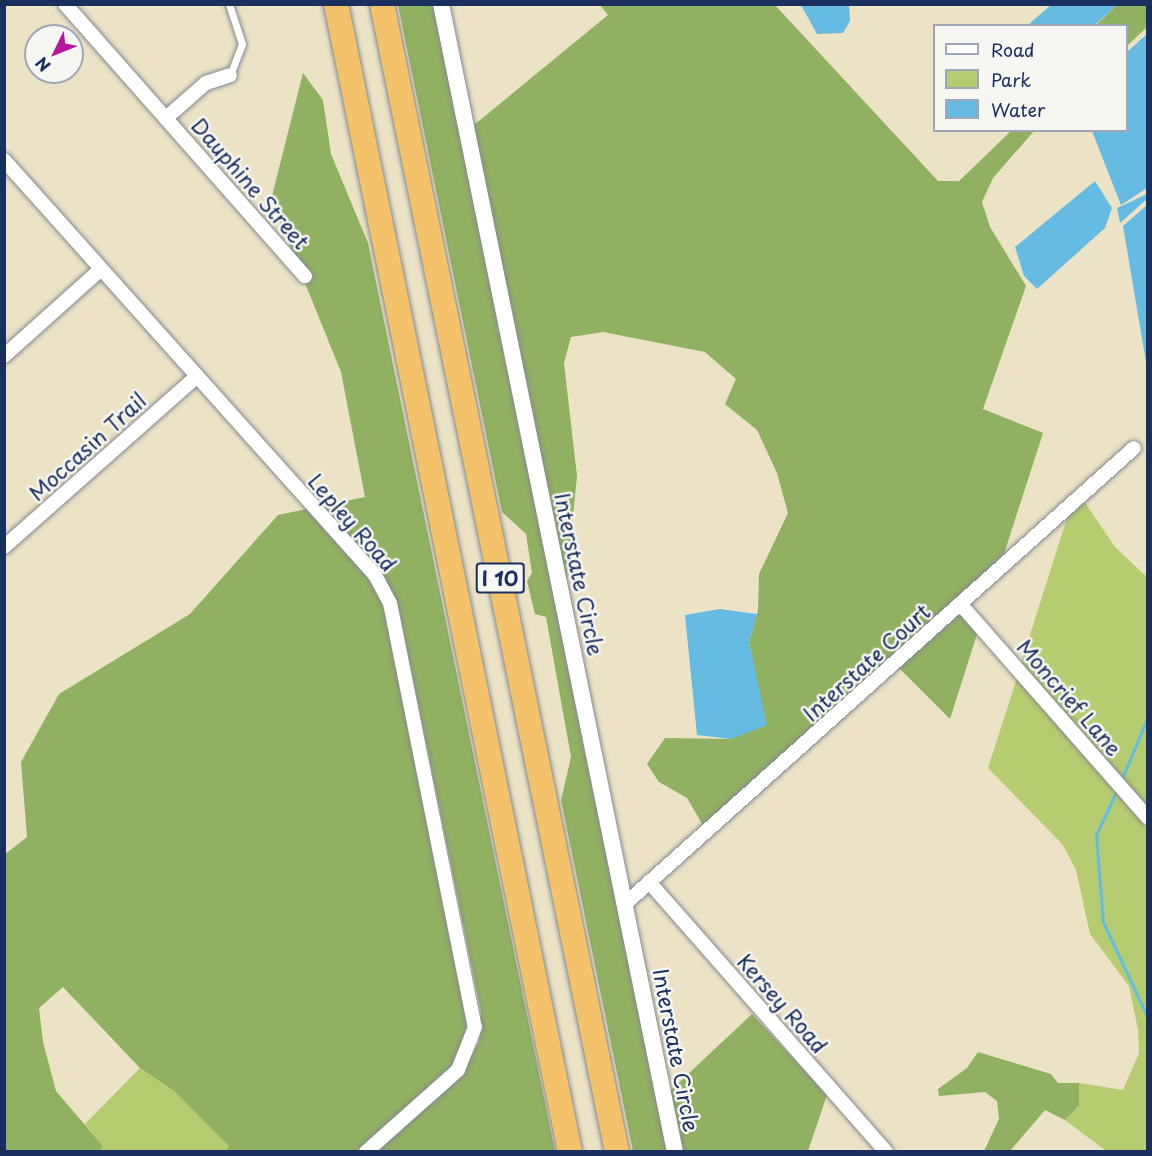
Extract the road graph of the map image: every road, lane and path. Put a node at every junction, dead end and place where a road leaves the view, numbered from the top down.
1 (65, 4) edge
2 (229, 4) edge
3 (336, 4) edge
4 (382, 4) edge
5 (441, 4) edge
6 (230, 75) joint
7 (166, 118) junction
8 (4, 160) edge
9 (101, 270) junction
10 (305, 276) dead end
11 (4, 356) edge
12 (197, 376) junction
13 (1134, 448) dead end
14 (4, 548) edge
15 (961, 604) junction
16 (1148, 818) edge
17 (649, 882) junction
18 (625, 904) junction
19 (366, 1152) edge
20 (570, 1152) edge
21 (617, 1152) edge
22 (675, 1152) edge
23 (886, 1152) edge

1 - 7 street, Dauphine Street
2 - 6 lane
3 - 20 highway, I 10
4 - 21 highway, I 10
5 - 18 street, Interstate Circle
6 - 7 street, Dauphine Street
7 - 10 street, Dauphine Street
8 - 9 street, Lepley Road
9 - 11 street
9 - 12 street, Lepley Road
12 - 14 street, Moccasin Trail
12 - 19 street, Lepley Road
13 - 15 street, Interstate Court
15 - 16 street, Moncrief Lane
15 - 17 street, Interstate Court
17 - 18 street, Interstate Court
17 - 23 street, Kersey Road
18 - 22 street, Interstate Circle

